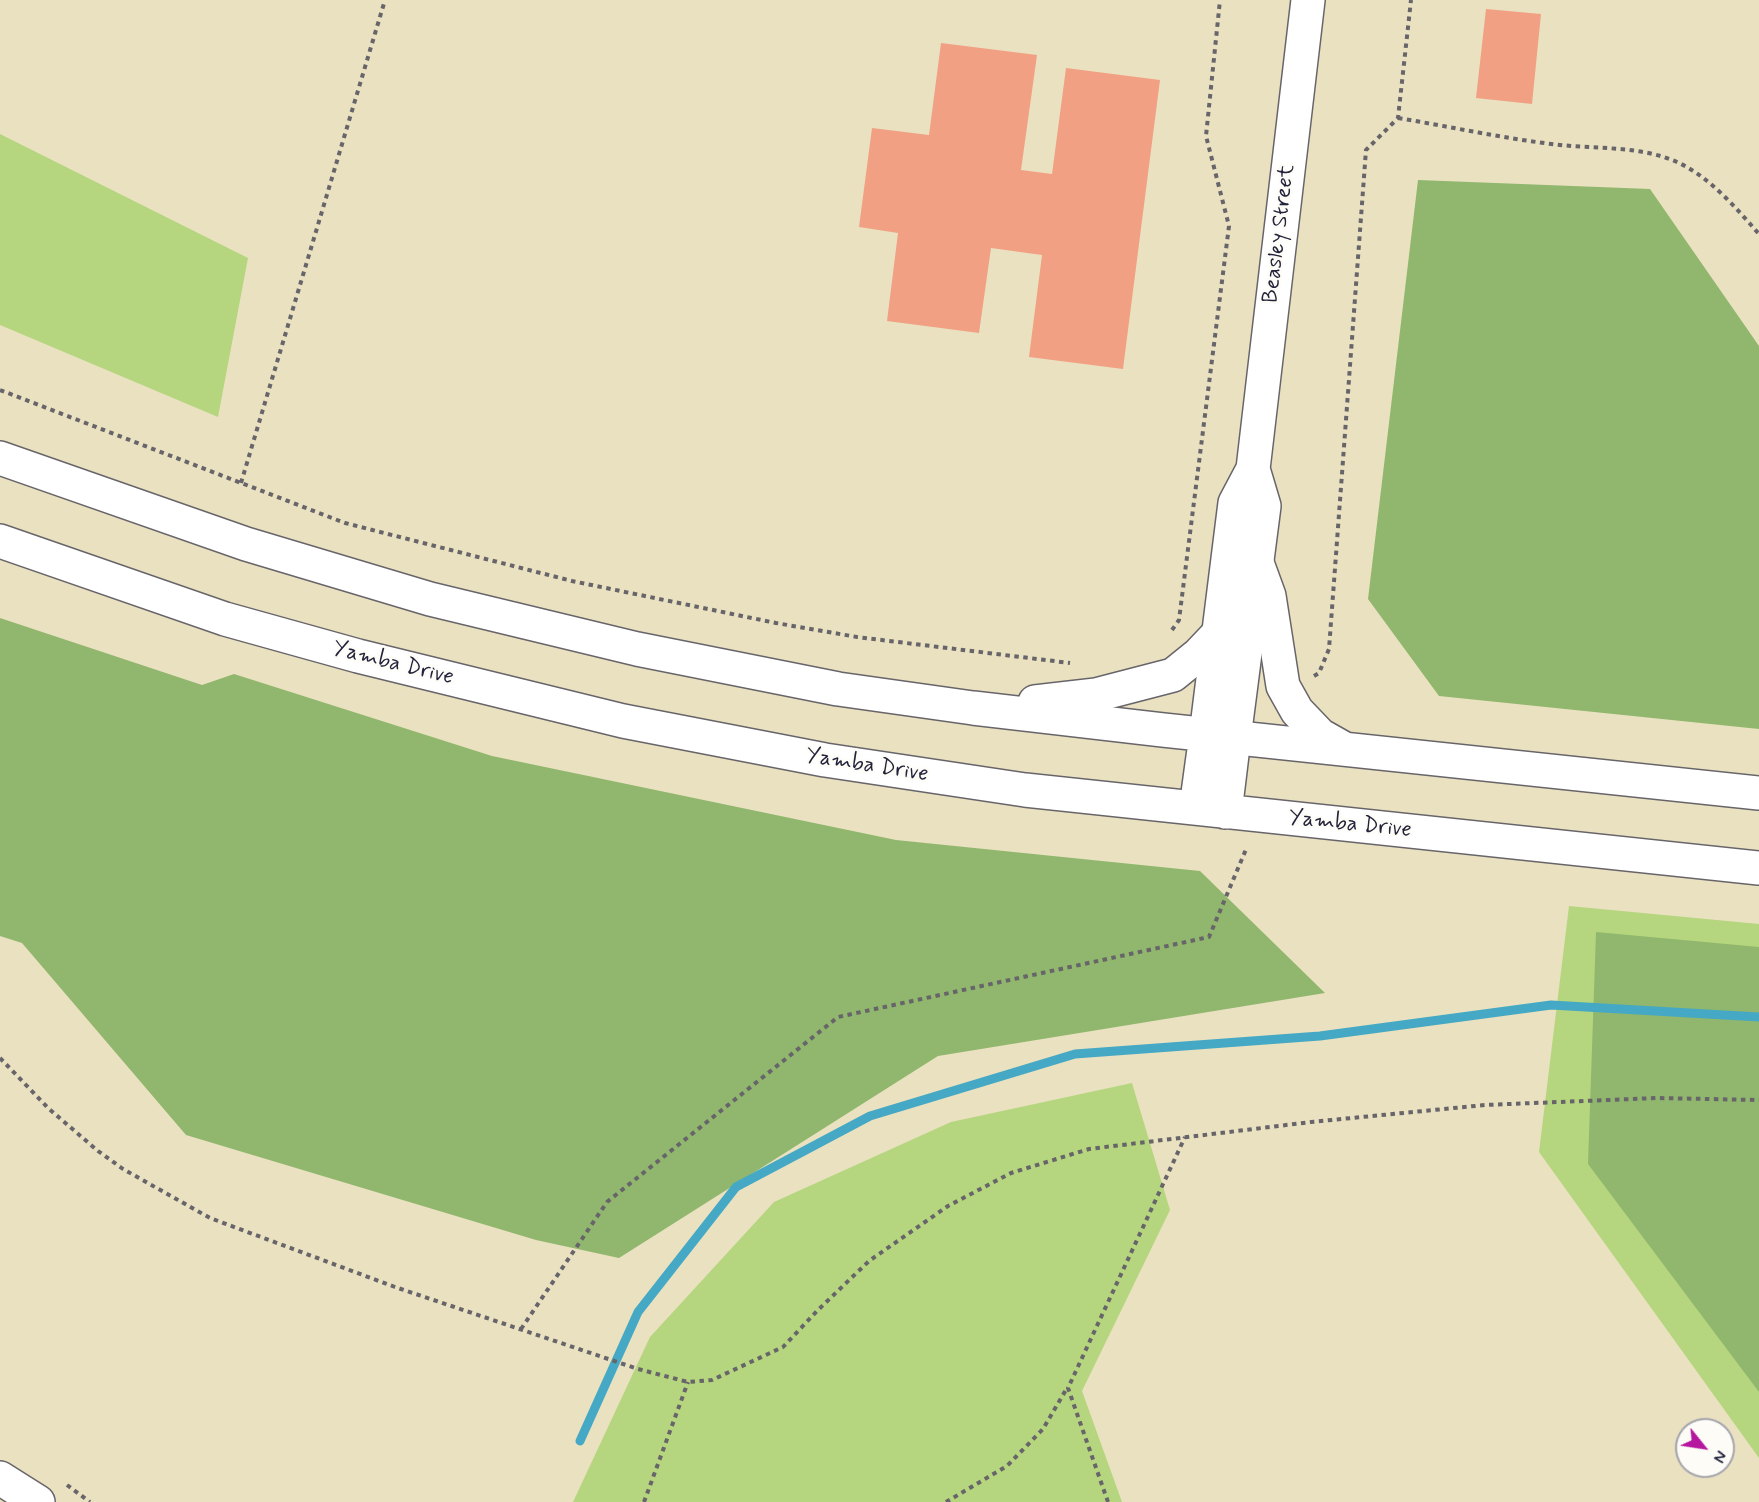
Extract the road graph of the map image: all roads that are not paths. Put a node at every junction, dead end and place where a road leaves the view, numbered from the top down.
1 (1308, 0) edge
2 (0, 458) edge
3 (1253, 469) junction
4 (0, 541) edge
5 (1257, 563) junction
6 (1219, 633) junction
7 (973, 708) junction
8 (1220, 737) junction
9 (1346, 750) junction
10 (1759, 793) edge
11 (1210, 810) junction
12 (1759, 868) edge
13 (0, 1478) edge
14 (38, 1502) edge

1 - 3 main road, Beasley Street
2 - 7 main road
3 - 5 main road, Beasley Street
3 - 6 main road, Beasley Street
4 - 11 main road, Yamba Drive
5 - 8 main road, Beasley Street
5 - 9 main road
6 - 7 main road
6 - 8 main road, Beasley Street
7 - 8 main road
8 - 9 main road
8 - 11 main road
9 - 10 main road
11 - 12 main road, Yamba Drive
13 - 14 main road

